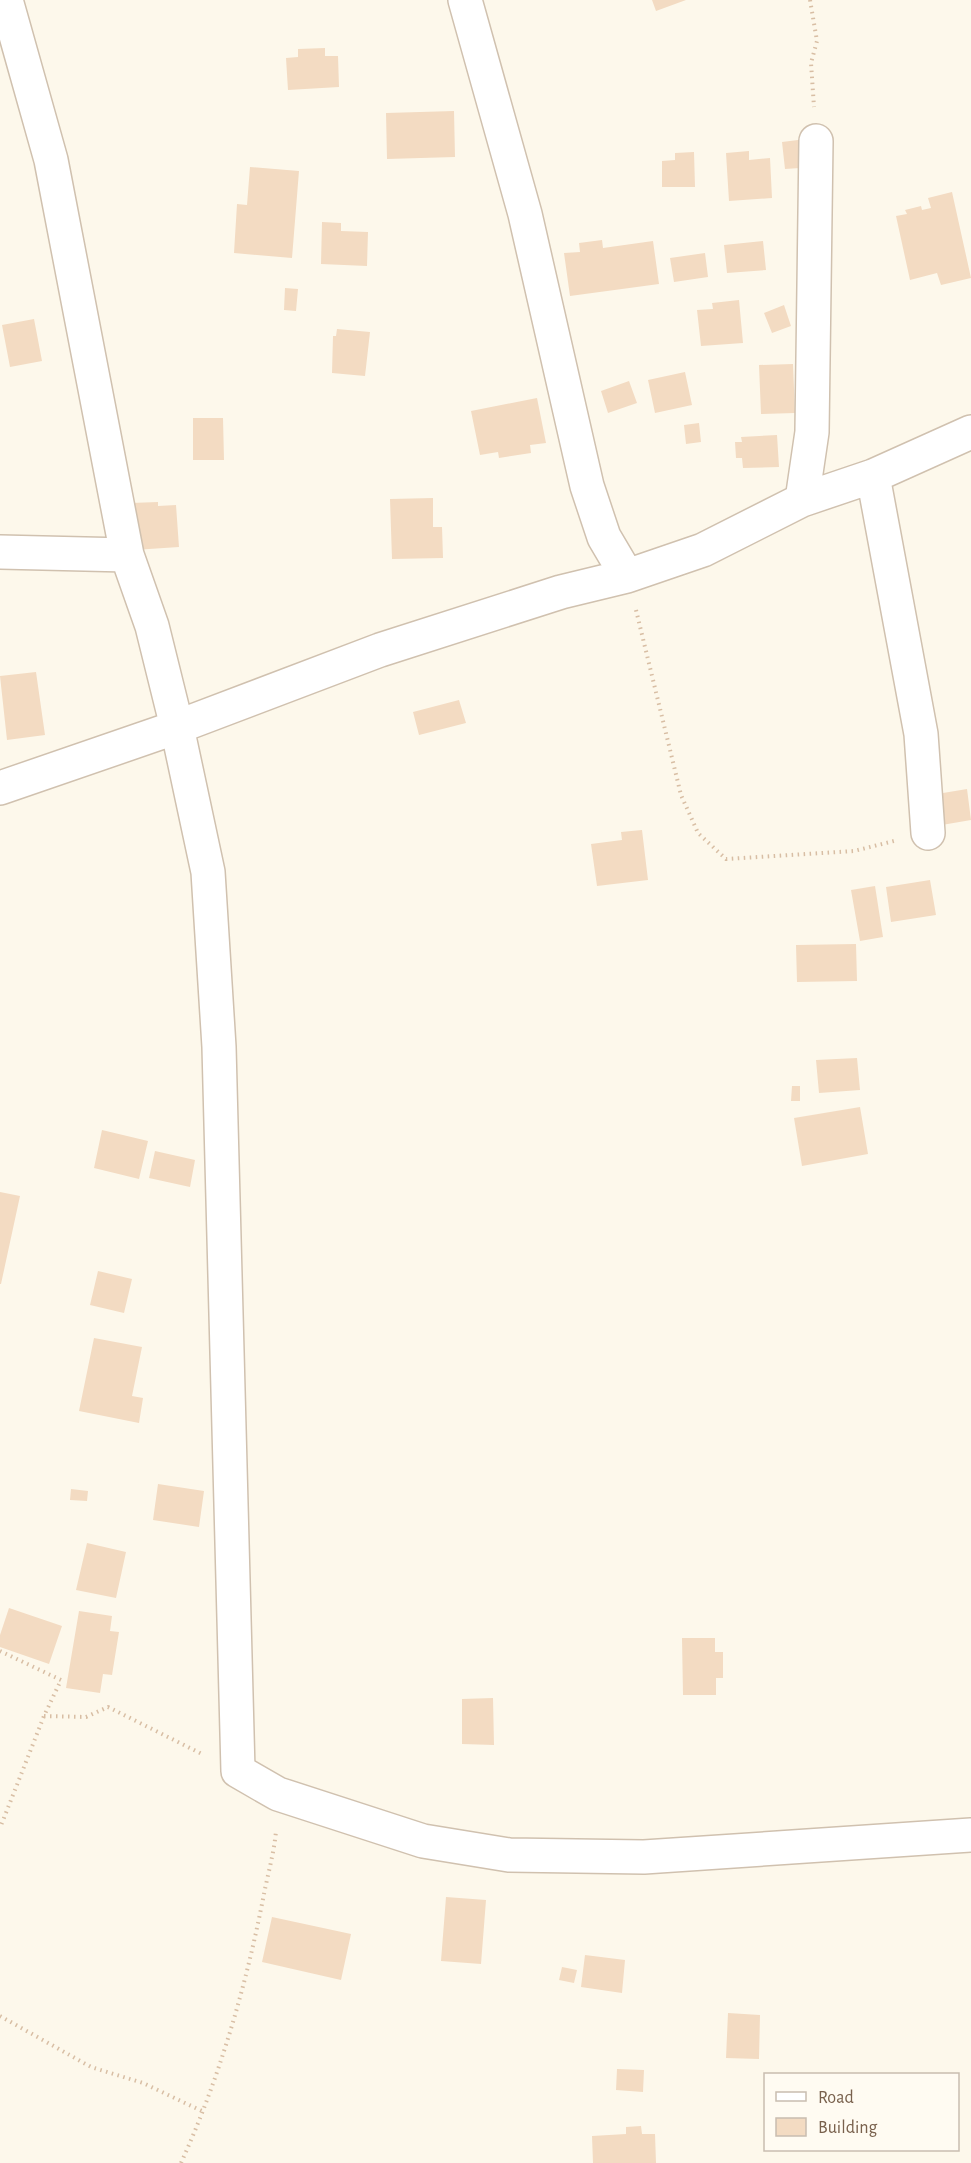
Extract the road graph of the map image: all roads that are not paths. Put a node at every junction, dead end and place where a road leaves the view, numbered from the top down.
1 (6, 0) edge
2 (465, 0) edge
3 (816, 141) road end
4 (971, 432) edge
5 (873, 476) junction
6 (802, 501) junction
7 (0, 552) edge
8 (128, 555) junction
9 (627, 576) junction
10 (177, 727) junction
11 (0, 788) edge
12 (928, 833) road end
13 (971, 1835) edge

1 - 8 street
2 - 9 street
3 - 6 street
4 - 5 street
5 - 6 street
5 - 12 street
6 - 9 street
7 - 8 street
8 - 10 street
9 - 10 street
10 - 11 street
10 - 13 street

